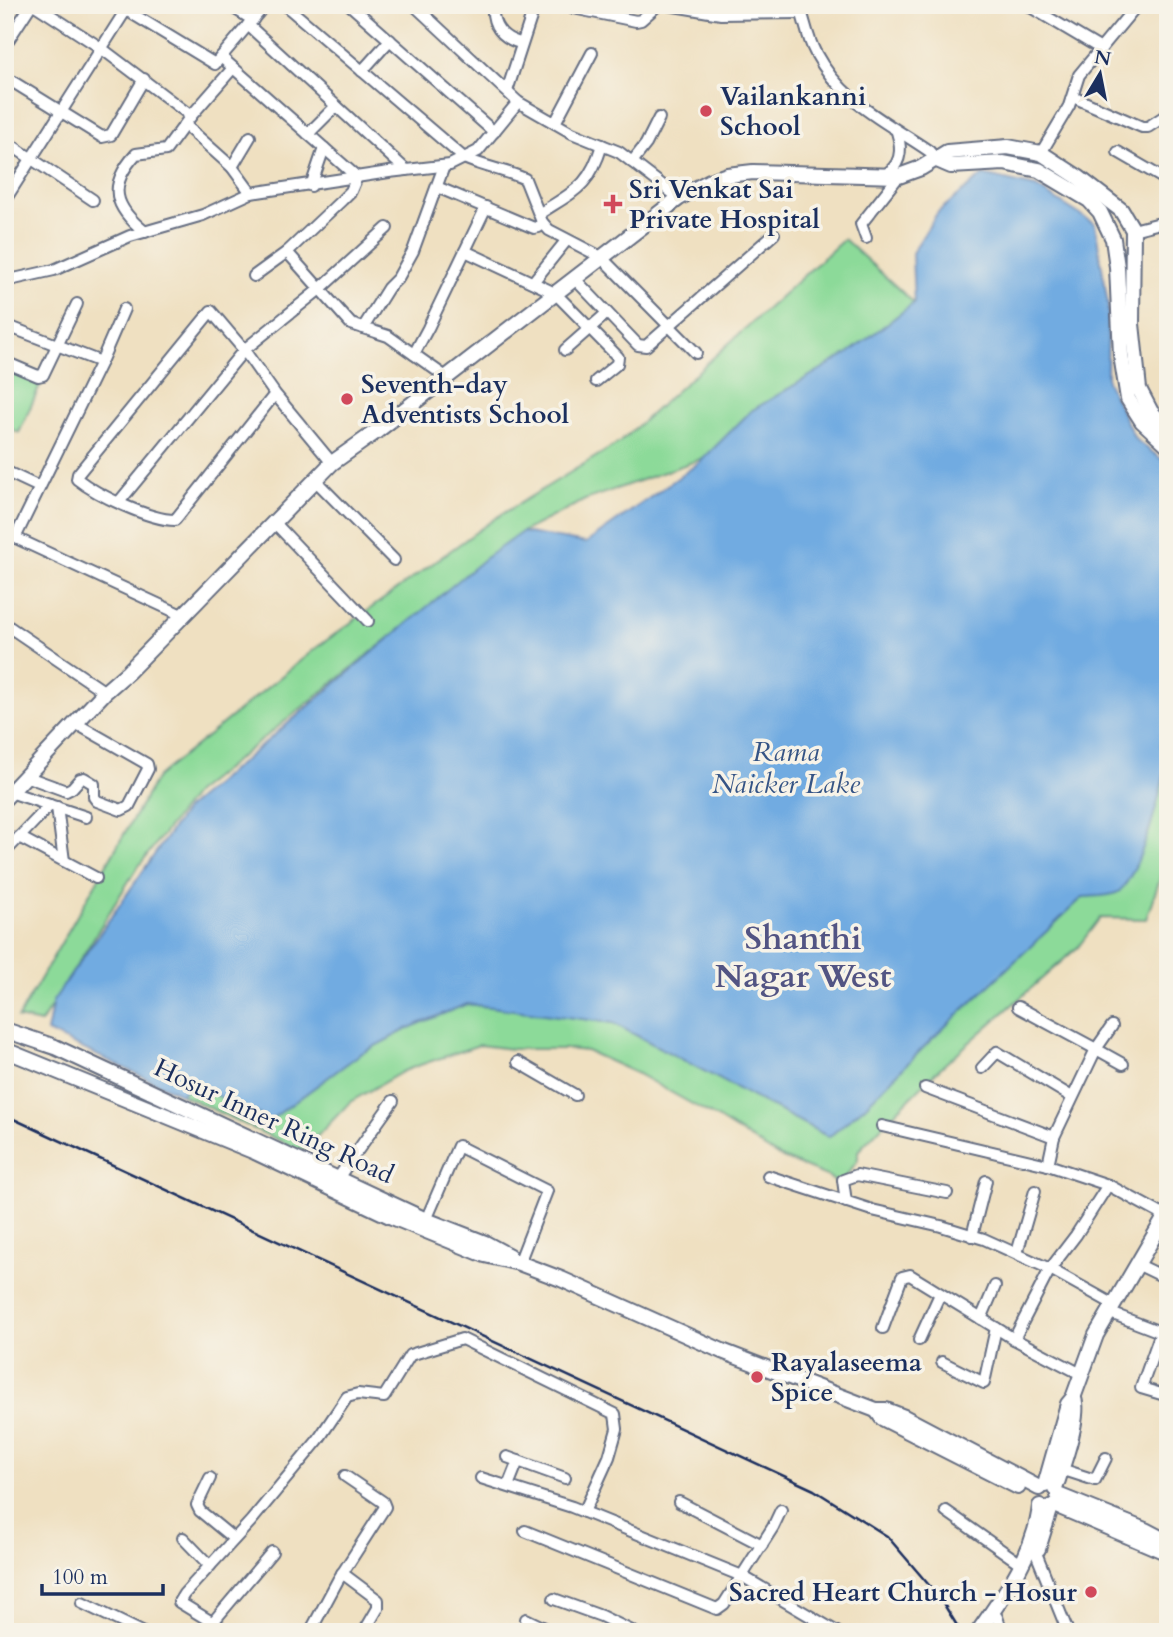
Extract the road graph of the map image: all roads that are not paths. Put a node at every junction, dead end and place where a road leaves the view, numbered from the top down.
1 (33, 5) edge
2 (229, 5) edge
3 (265, 5) edge
4 (285, 5) edge
5 (351, 5) edge
6 (414, 5) edge
7 (493, 5) edge
8 (535, 5) edge
9 (659, 5) edge
10 (668, 5) edge
11 (1027, 5) edge
12 (1137, 5) edge
13 (124, 7) edge
14 (573, 8) dead end
15 (801, 9) edge
16 (250, 23) junction
17 (390, 40) junction
18 (520, 43) junction
19 (5, 45) edge
20 (101, 48) junction
21 (1101, 49) junction
22 (592, 53) dead end
23 (220, 57) junction
24 (233, 68) junction
25 (362, 71) junction
26 (5, 77) edge
27 (144, 79) junction
28 (507, 91) junction
29 (1071, 101) junction
30 (518, 102) junction
31 (336, 106) junction
32 (63, 112) junction
33 (1168, 114) edge
34 (659, 118) dead end
35 (188, 120) junction
36 (555, 123) junction
37 (494, 132) junction
38 (897, 132) junction
39 (308, 134) junction
40 (250, 137) dead end
41 (5, 141) edge
42 (602, 145) junction
43 (324, 148) junction
44 (1118, 152) dead end
45 (1041, 153) junction
46 (33, 158) junction
47 (464, 158) junction
48 (937, 160) junction
49 (632, 162) junction
50 (444, 166) junction
51 (232, 167) junction
52 (406, 170) junction
53 (883, 176) junction
54 (899, 176) junction
55 (357, 177) junction
56 (1168, 181) edge
57 (311, 186) junction
58 (437, 187) junction
59 (7, 193) edge
60 (251, 193) junction
61 (679, 198) junction
62 (93, 200) dead end
63 (485, 207) junction
64 (540, 218) junction
65 (1168, 221) edge
66 (387, 228) dead end
67 (1133, 230) junction
68 (145, 232) junction
69 (774, 234) dead end
70 (866, 238) dead end
71 (566, 241) junction
72 (465, 251) junction
73 (287, 252) junction
74 (601, 257) junction
75 (254, 276) dead end
76 (573, 278) junction
77 (5, 281) edge
78 (533, 282) junction
79 (321, 288) junction
80 (555, 293) junction
81 (77, 304) dead end
82 (124, 309) dead end
83 (607, 313) junction
84 (5, 325) edge
85 (670, 326) junction
86 (363, 328) junction
87 (591, 329) junction
88 (625, 331) junction
89 (57, 344) junction
90 (608, 345) junction
91 (244, 350) junction
92 (565, 350) dead end
93 (696, 353) dead end
94 (414, 354) junction
95 (5, 362) edge
96 (102, 362) junction
97 (446, 377) junction
98 (596, 381) dead end
99 (275, 394) junction
100 (1168, 429) edge
101 (1168, 445) edge
102 (332, 463) junction
103 (5, 471) edge
104 (315, 480) junction
105 (39, 487) junction
106 (119, 502) junction
107 (273, 521) junction
108 (10, 535) edge
109 (394, 560) dead end
110 (184, 616) junction
111 (368, 621) dead end
112 (5, 624) edge
113 (105, 692) junction
114 (75, 723) junction
115 (25, 776) junction
116 (8, 795) edge
117 (54, 806) junction
118 (86, 817) dead end
119 (19, 838) junction
120 (5, 852) edge
121 (64, 861) junction
122 (96, 878) dead end
123 (1018, 1007) dead end
124 (1112, 1026) dead end
125 (5, 1030) edge
126 (1096, 1049) junction
127 (5, 1050) edge
128 (518, 1062) dead end
129 (1123, 1064) dead end
130 (982, 1068) dead end
131 (925, 1088) dead end
132 (575, 1095) dead end
133 (1072, 1097) junction
134 (393, 1101) dead end
135 (882, 1126) dead end
136 (1054, 1137) junction
137 (1048, 1166) junction
138 (768, 1177) dead end
139 (338, 1178) junction
140 (986, 1181) dead end
141 (1108, 1185) junction
142 (1035, 1191) dead end
143 (947, 1193) dead end
144 (846, 1202) junction
145 (1167, 1214) edge
146 (426, 1220) junction
147 (972, 1236) junction
148 (1017, 1253) junction
149 (519, 1263) junction
150 (1139, 1265) junction
151 (1050, 1269) junction
152 (1168, 1279) edge
153 (995, 1286) dead end
154 (940, 1294) junction
155 (1110, 1308) junction
156 (981, 1319) junction
157 (883, 1328) dead end
158 (996, 1328) junction
159 (1164, 1333) edge
160 (1014, 1339) junction
161 (919, 1340) dead end
162 (942, 1362) dead end
163 (1081, 1374) junction
164 (1168, 1396) edge
165 (1073, 1398) junction
166 (1107, 1458) dead end
167 (1061, 1469) junction
168 (345, 1476) dead end
169 (210, 1478) dead end
170 (481, 1478) dead end
171 (565, 1478) dead end
172 (508, 1486) junction
173 (1048, 1496) junction
174 (679, 1503) dead end
175 (781, 1510) dead end
176 (946, 1511) dead end
177 (584, 1512) junction
178 (525, 1531) dead end
179 (183, 1538) dead end
180 (234, 1539) junction
181 (1168, 1542) edge
182 (762, 1545) junction
183 (272, 1552) dead end
184 (1168, 1552) edge
185 (1037, 1553) junction
186 (1021, 1564) junction
187 (210, 1566) junction
188 (342, 1573) junction
189 (742, 1576) junction
190 (554, 1599) dead end
191 (82, 1603) dead end
192 (996, 1617) junction
193 (526, 1619) dead end
194 (213, 1622) junction
195 (224, 1631) edge
196 (142, 1632) edge
197 (310, 1632) edge
198 (364, 1632) edge
199 (553, 1632) edge
200 (634, 1632) edge
201 (837, 1632) edge
202 (978, 1632) edge
203 (986, 1632) edge
204 (1002, 1632) edge
205 (1068, 1632) edge

1 - 19 street
1 - 20 street
2 - 16 street
3 - 16 street
4 - 25 street
5 - 17 street
6 - 28 street
7 - 18 street
8 - 18 street
9 - 14 street
10 - 15 street
11 - 21 street
12 - 21 street
13 - 20 street
13 - 23 street
15 - 38 street
16 - 23 street
16 - 31 street
17 - 25 street
17 - 37 street
18 - 28 street
20 - 27 street
20 - 32 street
21 - 29 street
22 - 36 street
23 - 24 street
24 - 35 street
24 - 39 street
25 - 47 street
26 - 32 street
27 - 32 street
27 - 35 street
28 - 30 street
29 - 33 street
29 - 45 street
30 - 36 street
30 - 37 street
31 - 39 street
31 - 52 street
32 - 46 street
34 - 49 street
35 - 51 street
35 - 68 street
36 - 42 street
37 - 47 street
38 - 48 street
38 - 53 street
39 - 43 street
40 - 51 street
41 - 46 street
42 - 49 street
42 - 64 street
43 - 55 street
43 - 57 street
44 - 56 street
45 - 48 main road
45 - 67 main road
46 - 59 street
46 - 62 street
47 - 50 street
47 - 64 street
48 - 54 main road
48 - 101 main road
49 - 61 street
50 - 52 street
50 - 58 street
51 - 60 street
52 - 55 street
53 - 54 main road
53 - 61 main road
54 - 70 street
55 - 57 street
55 - 73 street
57 - 60 street
58 - 63 street
58 - 86 street
60 - 68 street
61 - 74 main road
63 - 64 street
63 - 72 street
64 - 71 street
65 - 67 street
66 - 79 street
67 - 100 main road
68 - 77 street
69 - 85 street
71 - 74 street
71 - 78 street
72 - 78 street
72 - 94 street
73 - 75 street
73 - 79 street
74 - 76 main road
74 - 85 street
76 - 80 main road
76 - 83 street
78 - 80 street
79 - 86 street
79 - 91 street
80 - 87 street
80 - 97 main road
81 - 89 street
82 - 96 street
83 - 87 street
83 - 88 street
84 - 89 street
85 - 88 street
85 - 93 street
86 - 94 street
87 - 90 street
87 - 92 street
88 - 90 street
89 - 95 street
89 - 96 street
90 - 98 street
91 - 99 street
91 - 106 street
91 - 106 street
94 - 97 street
96 - 105 street
97 - 102 main road
99 - 102 street
99 - 106 street
102 - 104 main road
103 - 105 street
104 - 107 main road
104 - 109 street
105 - 108 street
107 - 110 main road
107 - 111 street
108 - 110 street
110 - 113 main road
112 - 113 street
113 - 114 main road
114 - 115 main road
114 - 115 street
115 - 116 main road
116 - 117 street
117 - 118 street
117 - 119 street
117 - 121 street
119 - 120 street
119 - 121 street
121 - 122 street
123 - 126 street
124 - 126 street
125 - 139 main road, Hosur Inner Ring Road
126 - 129 street
126 - 133 street
127 - 149 main road, Hosur Inner Ring Road
128 - 132 street
130 - 133 street
131 - 136 street
133 - 136 street
134 - 139 street
135 - 137 street
136 - 137 street
137 - 141 street
138 - 144 street
139 - 146 main road, Hosur Inner Ring Road
140 - 147 street
141 - 145 street
141 - 151 street
142 - 148 street
143 - 144 street
144 - 147 street
145 - 150 main road
146 - 149 main road, Hosur Inner Ring Road
146 - 149 street
147 - 148 street
148 - 151 street
149 - 173 main road, Hosur Inner Ring Road
150 - 152 street
150 - 155 main road
151 - 155 street
151 - 160 street
153 - 156 street
154 - 156 street
154 - 157 street
154 - 161 street
155 - 159 street
155 - 163 main road
156 - 158 street
158 - 160 street
158 - 162 street
159 - 164 street
160 - 163 street
163 - 165 main road
165 - 167 main road
165 - 173 main road
166 - 167 street
167 - 173 main road
168 - 188 street
169 - 180 street
170 - 172 street
171 - 172 street
172 - 177 street
173 - 181 main road, Hosur Inner Ring Road
173 - 184 main road, Hosur Inner Ring Road
173 - 185 main road
173 - 186 main road
174 - 182 street
175 - 182 street
176 - 186 street
177 - 180 street
177 - 189 street
178 - 189 street
179 - 187 street
180 - 187 street
182 - 189 street
183 - 194 street
185 - 192 main road
185 - 205 street
186 - 202 main road
187 - 194 street
188 - 197 street
188 - 198 street
189 - 201 street
190 - 200 street
191 - 196 street
192 - 203 main road
192 - 204 street
193 - 199 street
194 - 195 street

